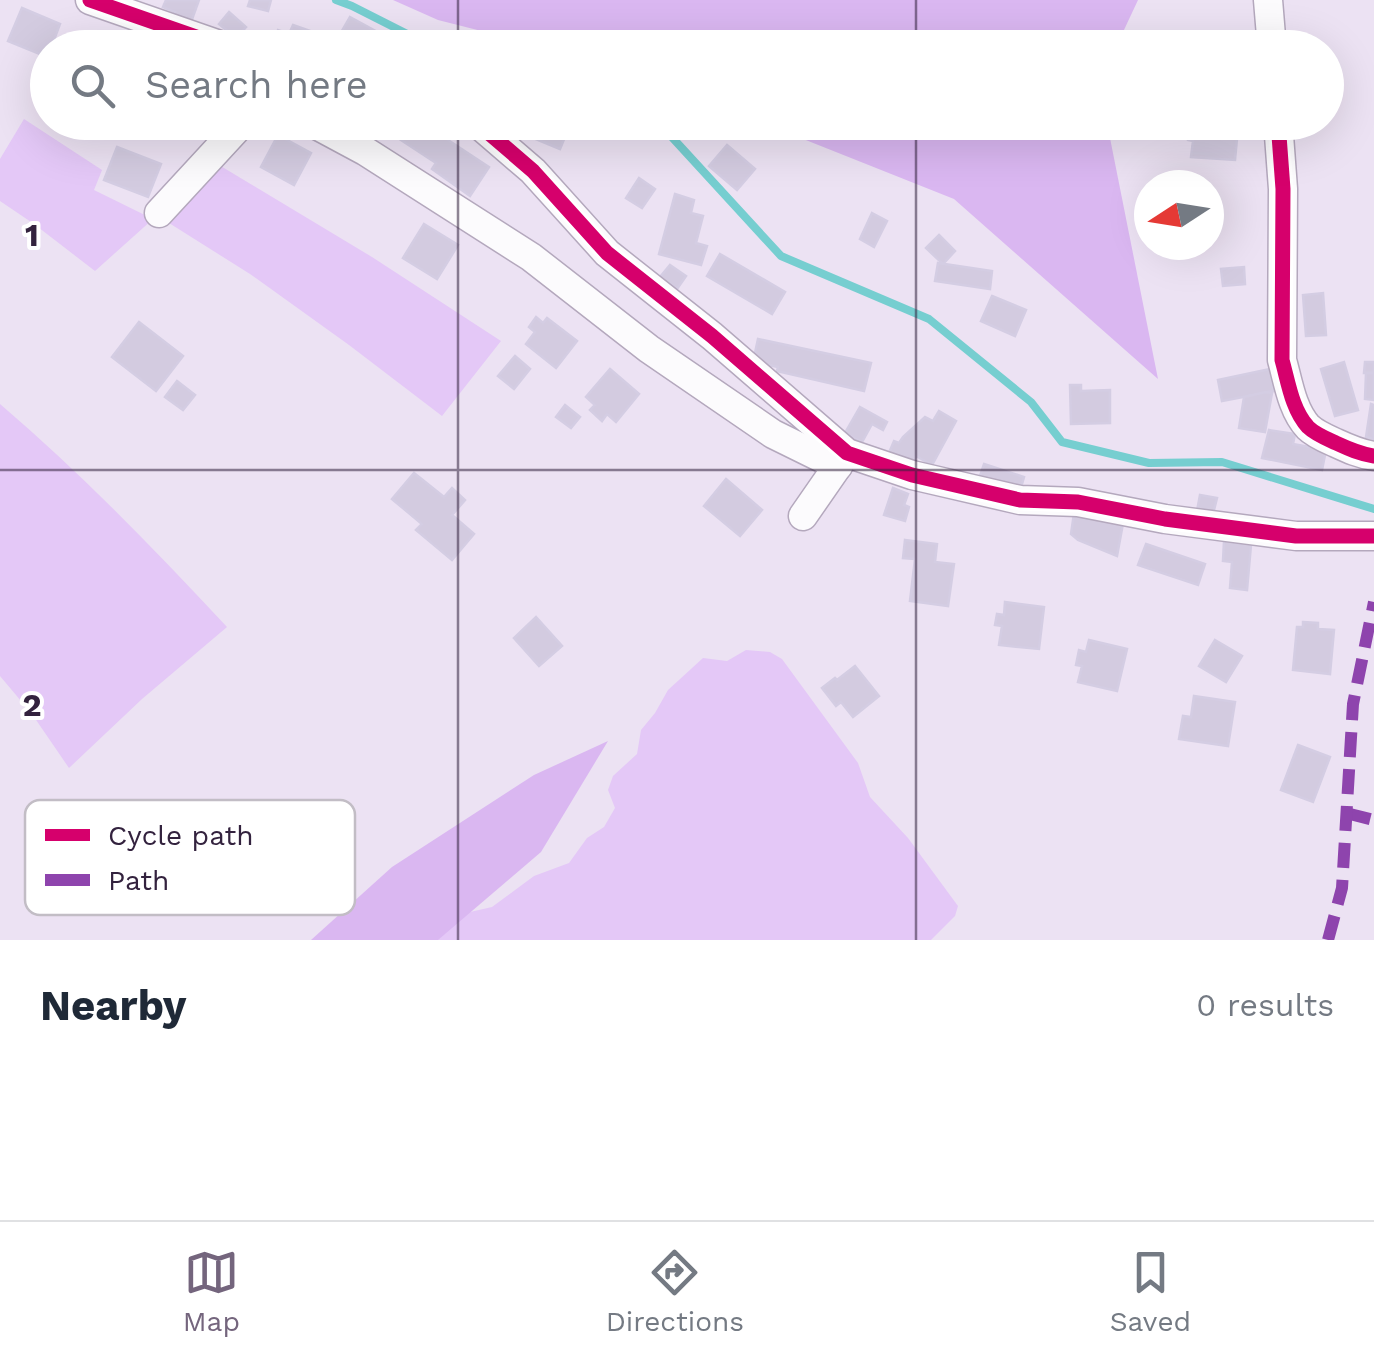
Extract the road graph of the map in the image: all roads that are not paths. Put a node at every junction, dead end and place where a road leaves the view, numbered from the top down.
1 (90, 0) edge
2 (1268, 0) edge
3 (176, 30) edge
4 (1270, 30) edge
5 (226, 140) edge
6 (345, 140) edge
7 (497, 140) edge
8 (1279, 140) edge
9 (159, 213) dead end
10 (1374, 456) edge
11 (843, 459) junction
12 (803, 516) dead end
13 (1374, 536) edge

1 - 3 street
2 - 4 street
5 - 9 street
6 - 11 street
7 - 11 street
8 - 10 street
11 - 12 street
11 - 13 street

